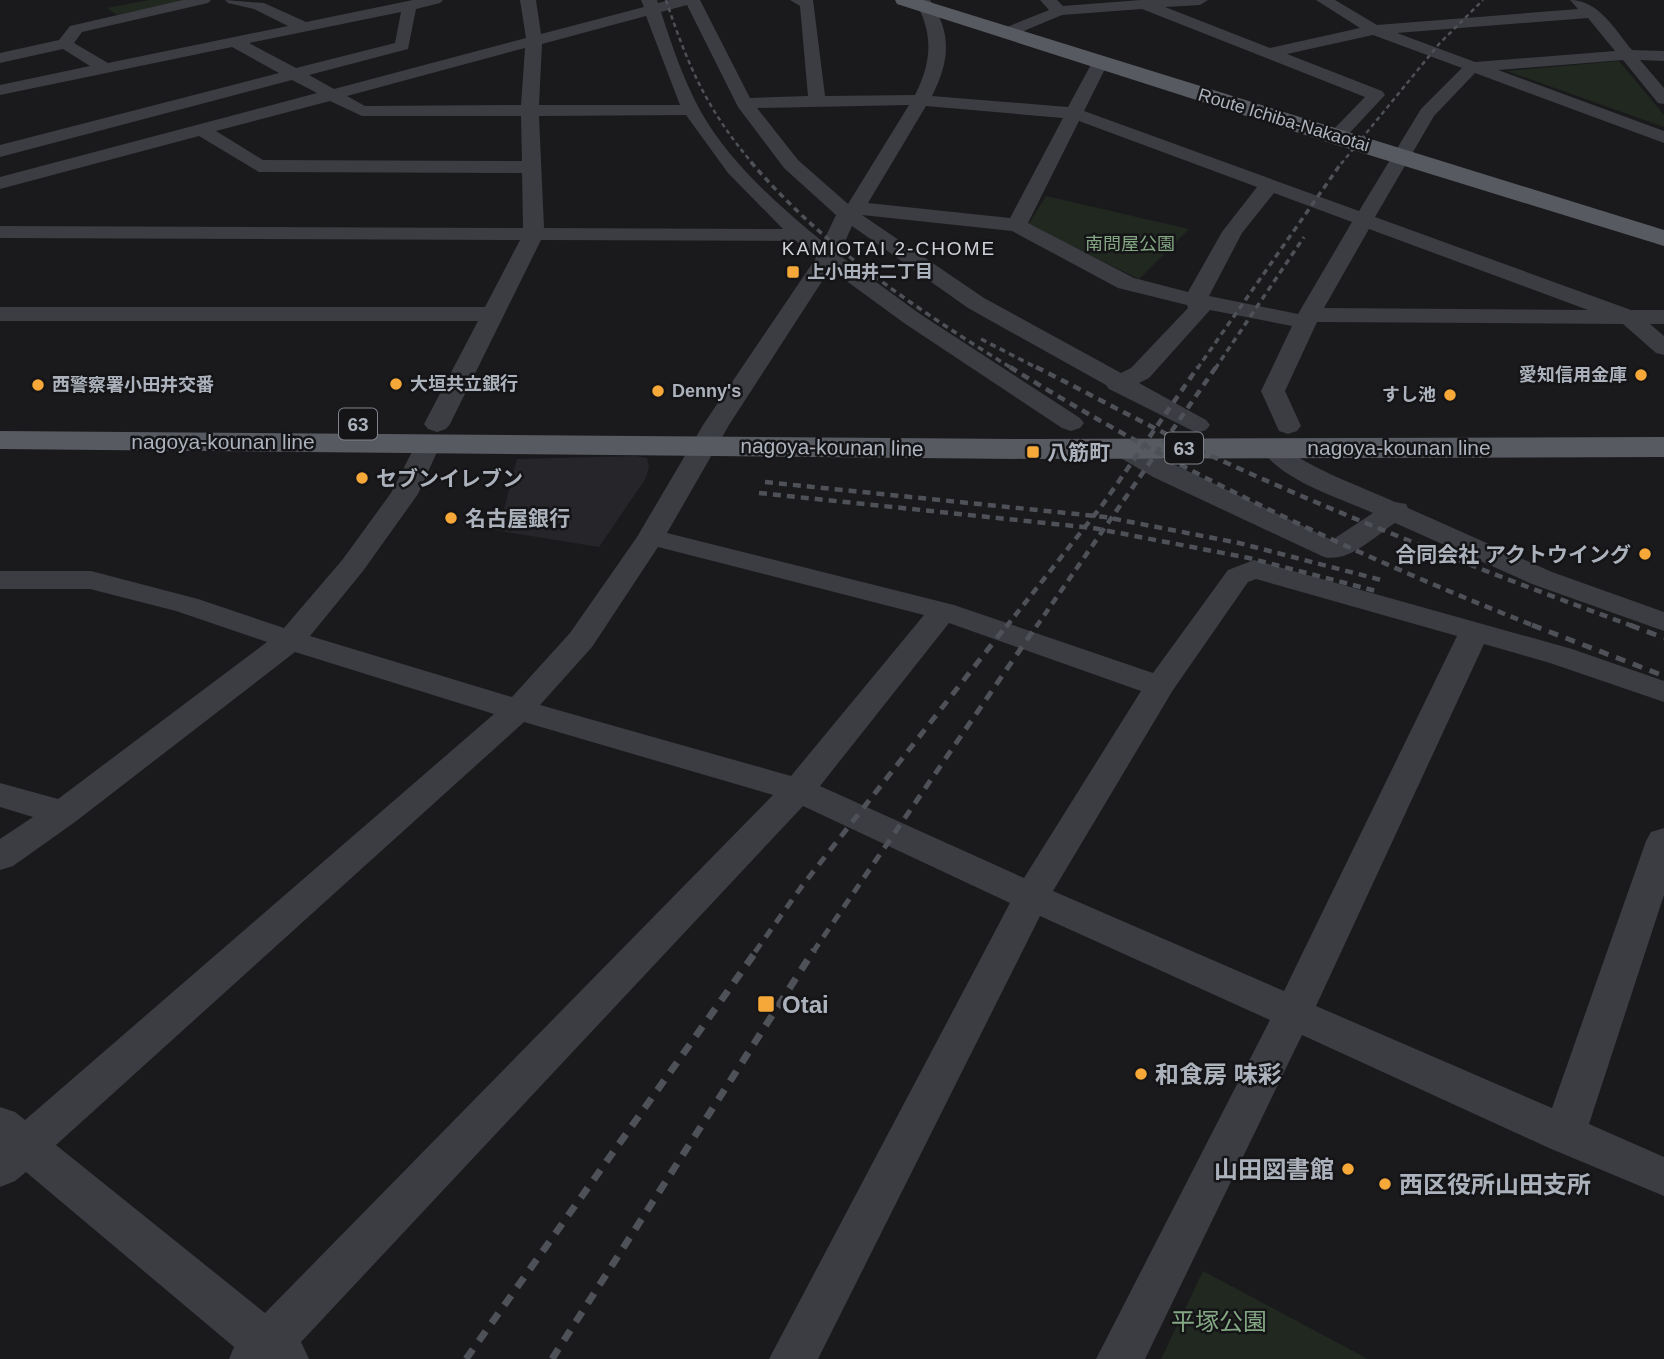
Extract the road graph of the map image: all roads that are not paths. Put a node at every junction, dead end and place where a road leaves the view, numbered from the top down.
1 (203, 0) edge
2 (233, 0) edge
3 (435, 0) edge
4 (528, 0) edge
5 (690, 0) edge
6 (798, 0) edge
7 (904, 0) edge
8 (1200, 0) edge
9 (1324, 0) edge
10 (1576, 0) edge
11 (925, 4) edge
12 (1143, 4) junction
13 (651, 5) edge
14 (407, 6) junction
15 (1054, 6) edge
16 (1454, 8) dead end
17 (1592, 13) junction
18 (1433, 25) junction
19 (304, 27) junction
20 (1374, 30) junction
21 (1008, 32) junction
22 (233, 41) junction
23 (534, 41) junction
24 (65, 44) junction
25 (1269, 53) junction
26 (1628, 55) junction
27 (1664, 56) edge
28 (0, 58) edge
29 (1100, 62) junction
30 (106, 68) junction
31 (1472, 68) junction
32 (293, 73) junction
33 (0, 90) edge
34 (335, 94) junction
35 (1664, 99) edge
36 (817, 100) junction
37 (921, 101) junction
38 (744, 103) junction
39 (692, 110) junction
40 (530, 111) junction
41 (1073, 113) junction
42 (202, 130) junction
43 (1335, 137) junction
44 (1664, 137) edge
45 (0, 151) edge
46 (1400, 156) junction
47 (531, 167) junction
48 (1, 184) edge
49 (1270, 186) junction
50 (851, 211) junction
51 (1362, 219) junction
52 (1017, 225) junction
53 (0, 232) edge
54 (534, 234) junction
55 (798, 235) junction
56 (1664, 238) edge
57 (827, 257) junction
58 (1198, 302) junction
59 (0, 314) edge
60 (495, 314) junction
61 (1629, 317) junction
62 (1664, 317) edge
63 (1308, 318) junction
64 (1664, 348) edge
65 (1118, 384) junction
66 (0, 422) edge
67 (1071, 423) junction
68 (1197, 425) junction
69 (1664, 426) edge
70 (433, 433) junction
71 (710, 435) junction
72 (1280, 437) junction
73 (0, 440) edge
74 (1664, 447) edge
75 (1123, 448) junction
76 (1396, 510) junction
77 (651, 537) junction
78 (0, 580) edge
79 (943, 611) junction
80 (1656, 612) edge
81 (1474, 632) junction
82 (290, 640) junction
83 (1160, 686) junction
84 (1664, 692) edge
85 (518, 710) junction
86 (798, 790) junction
87 (0, 795) edge
88 (62, 813) junction
89 (1664, 841) edge
90 (0, 857) edge
91 (1031, 897) junction
92 (1294, 1011) junction
93 (1564, 1135) junction
94 (9, 1146) edge
95 (1664, 1177) edge
96 (268, 1354) edge
97 (793, 1359) edge
98 (1120, 1359) edge

1 - 24 street
2 - 19 street
3 - 14 street
4 - 23 street
5 - 13 street
5 - 38 street
6 - 36 street
7 - 11 main road, Route Ichiba-Nakaotai
8 - 12 street
9 - 20 street
10 - 17 street
11 - 21 main road, Route Ichiba-Nakaotai
11 - 37 street
12 - 15 street
12 - 25 street
13 - 23 street
13 - 39 street
14 - 19 street
14 - 32 street
15 - 21 street
16 - 18 street
17 - 18 street
17 - 26 street
18 - 20 street
19 - 22 street
20 - 25 street
20 - 31 street
21 - 29 main road, Route Ichiba-Nakaotai
22 - 30 street
22 - 32 street
23 - 34 street
23 - 40 street
24 - 28 street
24 - 30 street
25 - 43 street
26 - 27 street
26 - 31 street
26 - 35 street
29 - 41 street
29 - 43 main road, Route Ichiba-Nakaotai
30 - 33 street
31 - 44 street
31 - 46 street
32 - 34 street
32 - 45 street
34 - 40 street
34 - 42 street
36 - 37 street
36 - 38 street
37 - 41 street
37 - 50 street
38 - 50 street
39 - 40 street
39 - 55 street
40 - 47 street
41 - 49 street
41 - 52 street
42 - 47 street
42 - 48 street
43 - 46 main road, Route Ichiba-Nakaotai
46 - 51 street
46 - 56 main road, Route Ichiba-Nakaotai
47 - 54 street
49 - 51 street
49 - 58 street
50 - 52 street
50 - 57 street
50 - 65 street
51 - 61 street
51 - 63 street
52 - 58 street
53 - 54 street
54 - 55 street
54 - 60 street
55 - 57 street
57 - 67 street
57 - 71 street
58 - 63 street
58 - 65 street
59 - 60 street
60 - 70 street
61 - 62 street
61 - 63 street
61 - 64 street
63 - 72 street
65 - 68 street
66 - 70 main road, nagoya-kounan line / 63
67 - 68 main road, nagoya-kounan line / 63
67 - 71 main road, nagoya-kounan line / 63
68 - 72 main road, nagoya-kounan line / 63
69 - 72 main road, nagoya-kounan line / 63
70 - 71 main road, nagoya-kounan line / 63
70 - 73 main road, nagoya-kounan line / 63
70 - 82 street
71 - 75 main road, nagoya-kounan line / 63
71 - 77 street
72 - 74 main road, nagoya-kounan line / 63
72 - 75 main road, nagoya-kounan line / 63
72 - 76 street
75 - 76 street
76 - 80 street
77 - 79 street
77 - 85 street
78 - 82 street
79 - 83 street
79 - 86 street
81 - 83 street
81 - 84 street
81 - 92 street
82 - 85 street
82 - 88 street
83 - 91 street
85 - 86 street
85 - 94 street
86 - 91 street
86 - 96 street
87 - 88 street
88 - 90 street
89 - 93 street
91 - 92 street
91 - 97 street
92 - 93 street
92 - 98 street
93 - 95 street
94 - 96 street

